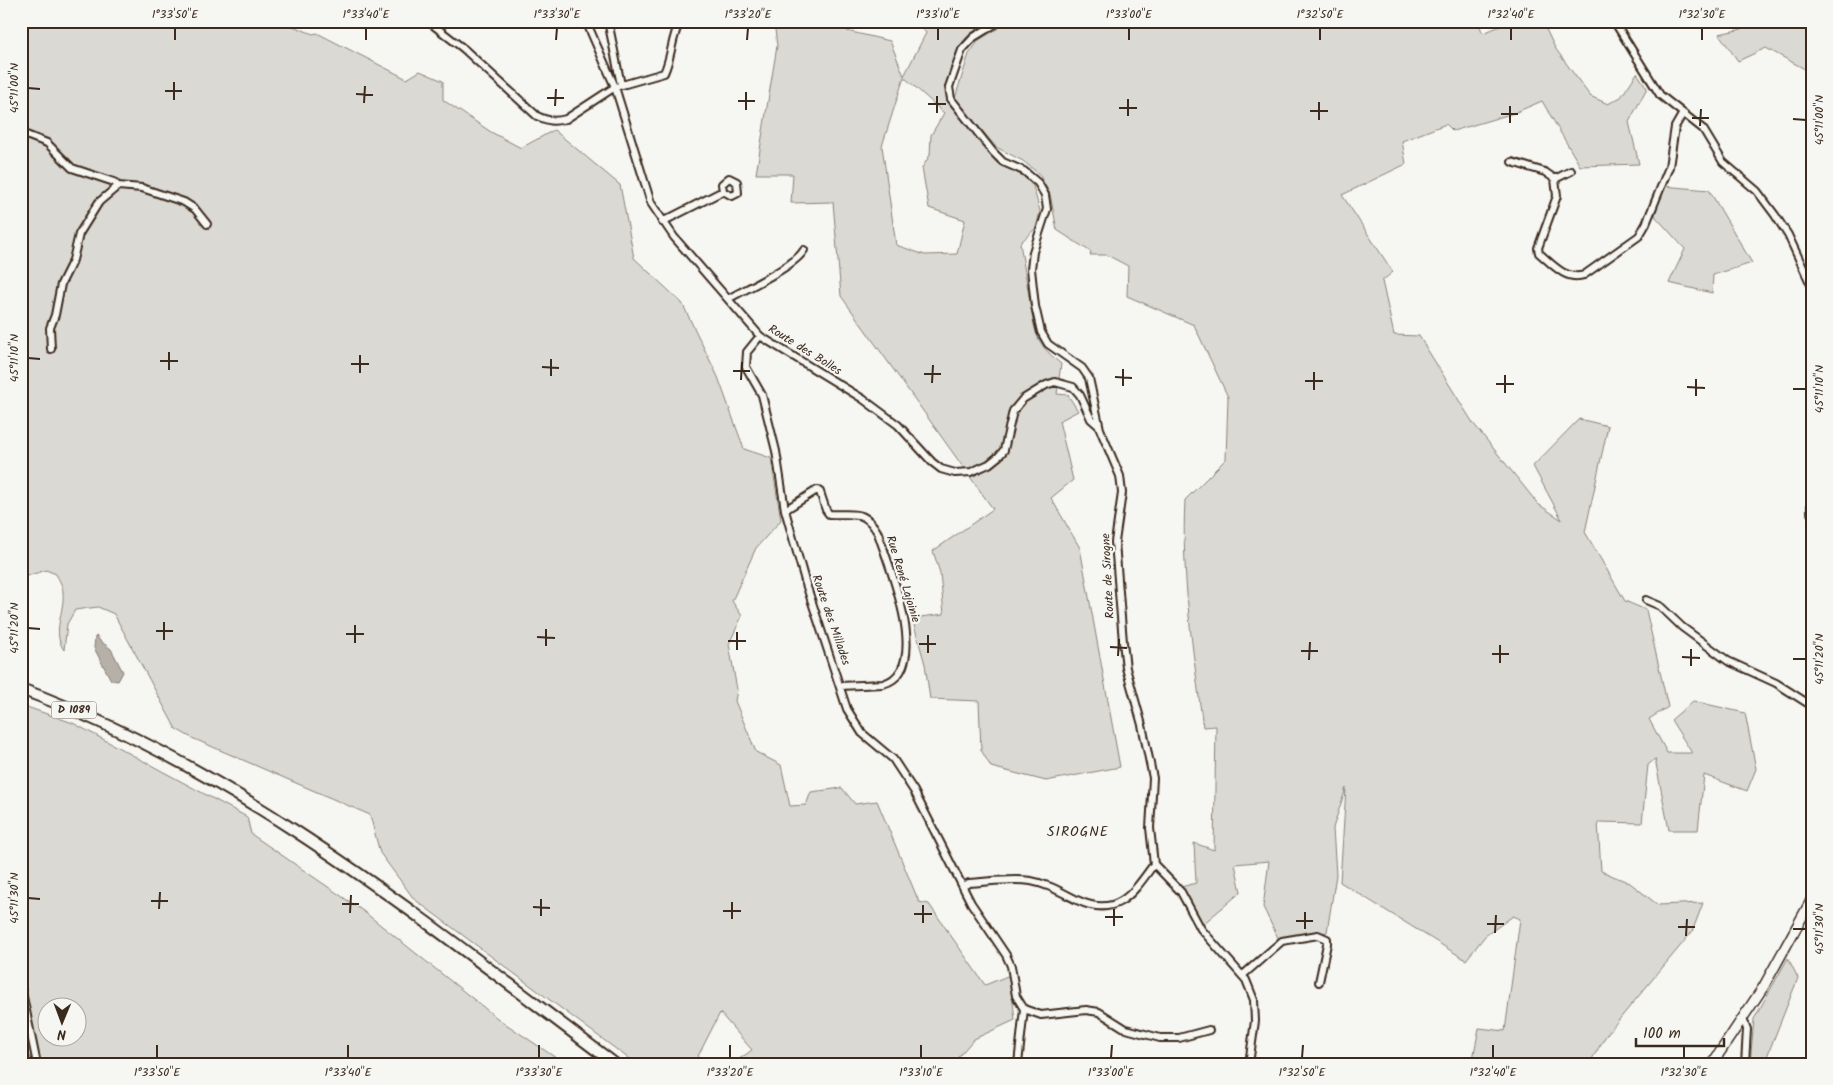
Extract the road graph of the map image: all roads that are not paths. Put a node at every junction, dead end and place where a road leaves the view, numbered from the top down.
1 (428, 21) edge
2 (586, 21) edge
3 (608, 21) edge
4 (680, 21) edge
5 (1000, 21) edge
6 (1614, 21) edge
7 (618, 86) junction
8 (1683, 114) junction
9 (21, 132) edge
10 (1512, 162) dead end
11 (1571, 171) dead end
12 (1555, 180) junction
13 (118, 186) junction
14 (723, 191) dead end
15 (662, 222) junction
16 (207, 224) dead end
17 (804, 250) dead end
18 (1812, 287) edge
19 (728, 298) junction
20 (760, 336) junction
21 (51, 349) dead end
22 (1099, 426) junction
23 (1812, 459) edge
24 (785, 510) junction
25 (1812, 513) edge
26 (1646, 600) dead end
27 (840, 686) junction
28 (21, 689) edge
29 (1812, 706) edge
30 (1154, 864) junction
31 (963, 886) junction
32 (1812, 899) edge
33 (1243, 975) junction
34 (1319, 982) dead end
35 (21, 987) edge
36 (1024, 1009) junction
37 (1742, 1019) junction
38 (1209, 1030) dead end
39 (37, 1064) edge
40 (615, 1064) edge
41 (1018, 1064) edge
42 (1249, 1064) edge
43 (1712, 1064) edge
44 (1745, 1064) edge

1 - 7 street
2 - 7 street, Route des Bolles
3 - 7 street
4 - 7 street
5 - 22 street, Route de Sirogne
6 - 8 street
7 - 15 street, Route des Bolles
8 - 12 street
8 - 18 street
9 - 13 street
10 - 12 street
11 - 12 street
13 - 16 street
13 - 21 street
14 - 15 street
15 - 19 street, Route des Bolles
17 - 19 street
19 - 20 street, Route des Bolles
20 - 22 street, Route des Bolles
20 - 24 street, Route des Millades
22 - 30 street, Route de Sirogne
23 - 25 main road
24 - 27 street, Route des Millades
24 - 27 street, Rue René Lajoinie
26 - 29 street
27 - 31 street, Route des Millades
28 - 40 highway, D 1089
30 - 31 street
30 - 33 street
31 - 36 street, Route des Millades
32 - 37 main road
33 - 34 street
33 - 42 street
35 - 39 street
36 - 38 street
36 - 41 street
37 - 43 main road
37 - 44 street

